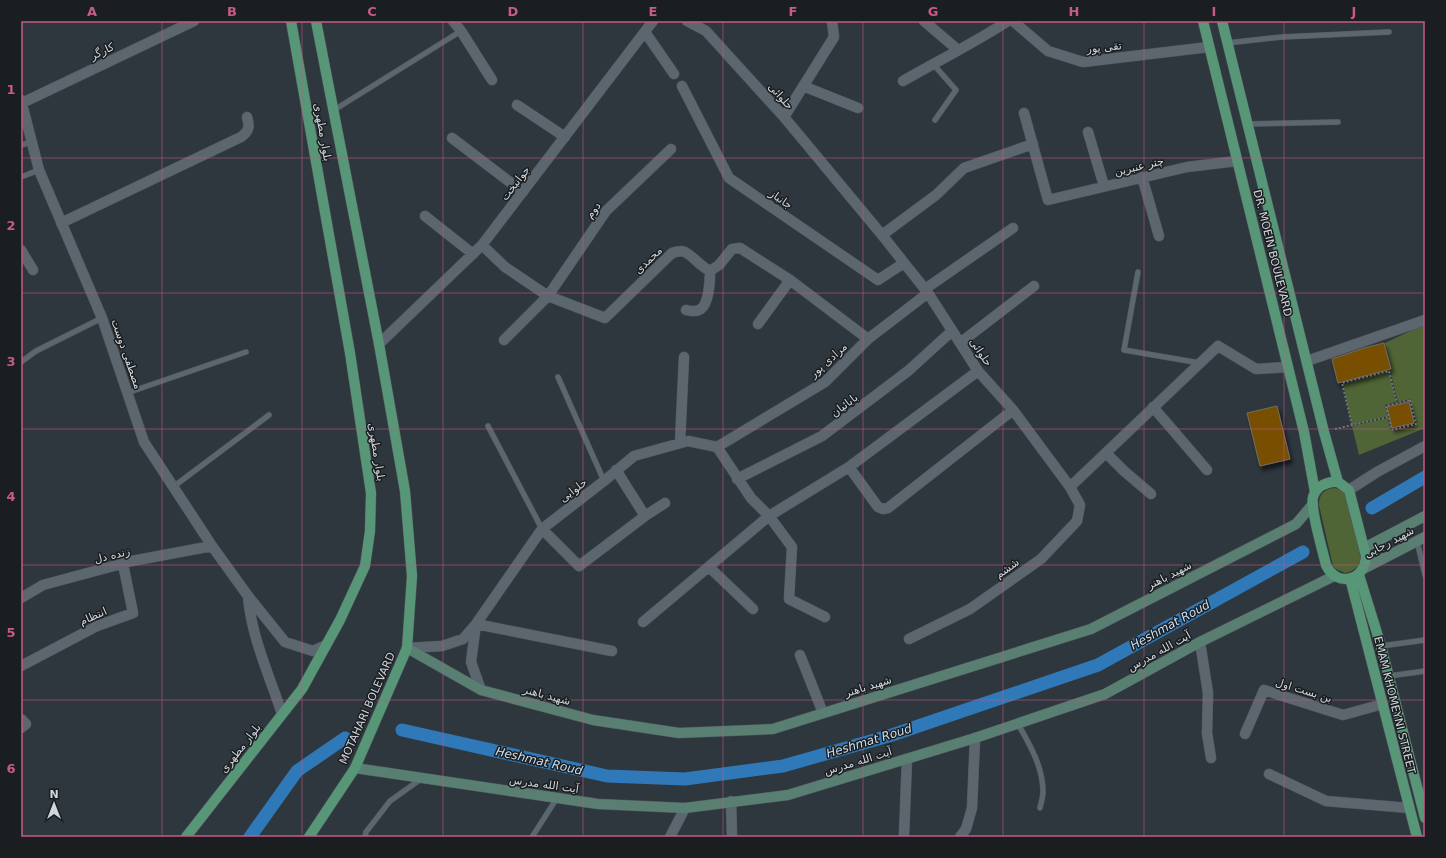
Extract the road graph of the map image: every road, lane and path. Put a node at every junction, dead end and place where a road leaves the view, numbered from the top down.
1 (194, 21) edge
2 (291, 21) edge
3 (316, 21) edge
4 (453, 21) edge
5 (653, 21) edge
6 (687, 21) edge
7 (832, 21) edge
8 (924, 21) edge
9 (1008, 21) edge
10 (1013, 21) edge
11 (1203, 21) edge
12 (1222, 21) edge
13 (461, 31) junction
14 (645, 32) junction
15 (1389, 32) dead end
16 (1227, 43) junction
17 (1209, 47) junction
18 (958, 50) junction
19 (933, 64) junction
20 (674, 74) dead end
21 (492, 80) dead end
22 (903, 80) dead end
23 (682, 86) dead end
24 (804, 86) junction
25 (21, 101) edge
26 (517, 105) dead end
27 (858, 108) dead end
28 (334, 110) junction
29 (1024, 113) dead end
30 (247, 117) dead end
31 (784, 117) junction
32 (935, 120) dead end
33 (1338, 122) dead end
34 (1247, 124) junction
35 (1088, 132) dead end
36 (565, 137) junction
37 (452, 138) dead end
38 (32, 142) junction
39 (1032, 144) junction
40 (21, 145) edge
41 (670, 149) dead end
42 (1237, 161) junction
43 (39, 170) junction
44 (21, 177) edge
45 (1142, 177) junction
46 (1104, 186) junction
47 (523, 192) junction
48 (425, 216) dead end
49 (61, 223) junction
50 (1013, 228) dead end
51 (882, 235) junction
52 (1159, 236) dead end
53 (482, 245) junction
54 (21, 250) edge
55 (472, 254) junction
56 (904, 263) junction
57 (33, 270) dead end
58 (710, 271) junction
59 (1138, 272) dead end
60 (790, 280) junction
61 (1034, 286) dead end
62 (926, 291) junction
63 (548, 296) junction
64 (686, 310) dead end
65 (102, 318) junction
66 (1425, 320) edge
67 (758, 324) dead end
68 (952, 331) junction
69 (868, 339) junction
70 (504, 340) dead end
71 (379, 344) junction
72 (960, 344) junction
73 (246, 352) dead end
74 (684, 357) dead end
75 (1307, 361) junction
76 (21, 362) edge
77 (1200, 363) junction
78 (1288, 366) junction
79 (978, 371) junction
80 (558, 377) dead end
81 (127, 393) junction
82 (1397, 403) junction
83 (1153, 407) junction
84 (1013, 410) junction
85 (269, 415) dead end
86 (1388, 417) junction
87 (1352, 425) junction
88 (488, 426) dead end
89 (1324, 432) junction
90 (680, 443) junction
91 (1425, 446) edge
92 (717, 447) junction
93 (1106, 453) junction
94 (849, 467) junction
95 (616, 470) junction
96 (1207, 470) dead end
97 (737, 479) junction
98 (604, 481) junction
99 (1338, 482) junction
100 (173, 487) junction
101 (1070, 487) junction
102 (1349, 490) junction
103 (1315, 492) junction
104 (1151, 494) dead end
105 (665, 503) dead end
106 (1312, 504) junction
107 (645, 516) junction
108 (769, 516) junction
109 (1425, 516) edge
110 (542, 529) junction
111 (1421, 539) edge
112 (212, 546) junction
113 (1364, 548) junction
114 (123, 564) junction
115 (710, 567) junction
116 (1358, 574) junction
117 (1425, 575) edge
118 (1334, 576) junction
119 (248, 596) junction
120 (21, 598) edge
121 (753, 609) dead end
122 (825, 617) dead end
123 (643, 622) dead end
124 (476, 624) junction
125 (909, 639) dead end
126 (1425, 640) edge
127 (1200, 642) junction
128 (326, 645) junction
129 (1381, 646) junction
130 (407, 648) junction
131 (612, 651) dead end
132 (800, 655) dead end
133 (21, 666) edge
134 (1425, 671) edge
135 (1389, 676) junction
136 (481, 690) junction
137 (1383, 704) junction
138 (823, 713) junction
139 (282, 714) junction
140 (21, 718) edge
141 (1018, 724) junction
142 (21, 728) edge
143 (1245, 734) dead end
144 (974, 738) junction
145 (1212, 758) dead end
146 (907, 759) junction
147 (355, 768) junction
148 (1269, 774) dead end
149 (422, 778) junction
150 (557, 798) junction
151 (731, 801) junction
152 (1424, 806) edge
153 (685, 808) junction
154 (1040, 808) dead end
155 (1409, 808) junction
156 (1425, 818) edge
157 (904, 835) dead end
158 (186, 837) edge
159 (309, 837) edge
160 (365, 837) edge
161 (532, 837) edge
162 (670, 837) edge
163 (732, 837) edge
164 (960, 837) edge
165 (1417, 837) edge

1 - 25 street, کارگر
2 - 128 main road, بلوار مطهری
3 - 28 main road, بلوار مطهری
4 - 13 street
5 - 14 street, جوانبخت
6 - 31 street, حلوائی
7 - 24 street
8 - 18 street
9 - 18 street
10 - 17 street, تقی پور
11 - 17 main road, DR. MOEIN BOULEVARD
12 - 16 main road, DR. MOEIN BOULEVARD
13 - 21 street
13 - 28 lane
14 - 20 street
14 - 36 street, جوانبخت
15 - 16 lane
16 - 34 main road, DR. MOEIN BOULEVARD
17 - 42 main road, DR. MOEIN BOULEVARD
18 - 19 street
19 - 22 street
19 - 32 lane
23 - 56 street, جانباز
24 - 27 street
24 - 31 street
25 - 38 street, مصطفی دوست
26 - 36 street
28 - 71 main road, بلوار مطهری
29 - 39 street
30 - 49 street
31 - 51 street, حلوائی
33 - 34 lane
34 - 75 main road, DR. MOEIN BOULEVARD
35 - 46 street
36 - 47 street, جوانبخت
37 - 47 street
38 - 40 lane
38 - 43 street, مصطفی دوست
39 - 46 street, چتر عنبرین
39 - 51 street
41 - 63 street, دوم
42 - 45 street, چتر عنبرین
42 - 78 main road, DR. MOEIN BOULEVARD
43 - 44 lane
43 - 49 street, مصطفی دوست
45 - 46 street, چتر عنبرین
45 - 52 street
47 - 53 street, جوانبخت
48 - 55 street
49 - 65 street, مصطفی دوست
50 - 62 street, مرادی پور
51 - 56 street, حلوائی
53 - 55 street, جوانبخت
53 - 63 street, محمدی
54 - 57 street
55 - 71 street, جوانبخت
56 - 62 street, حلوائی
58 - 60 street
58 - 63 street, محمدی
58 - 64 street
59 - 77 lane
60 - 67 street
60 - 69 street
61 - 72 street
62 - 68 street, حلوائی
62 - 69 street, مرادی پور
63 - 70 street, دوم
65 - 76 lane
65 - 81 street, مصطفی دوست
66 - 75 street
68 - 72 street, حلوائی
68 - 97 street, بابائیان
69 - 92 street, مرادی پور
71 - 130 main road, بلوار مطهری
72 - 79 street, حلوائی
73 - 81 lane
74 - 90 street
75 - 89 main road, DR. MOEIN BOULEVARD
77 - 78 street
77 - 83 street
78 - 103 main road, DR. MOEIN BOULEVARD
79 - 84 street, حلوائی
79 - 94 street
80 - 98 lane
81 - 100 street, مصطفی دوست
82 - 86 path
82 - 86 path
82 - 87 path
83 - 93 street
83 - 96 street
84 - 94 street
84 - 101 street, حلوائی
85 - 100 lane
86 - 87 path
87 - 89 path
88 - 110 lane
89 - 99 main road, DR. MOEIN BOULEVARD
90 - 92 street, حلوایی
90 - 95 street, حلوایی
91 - 102 street
92 - 97 street
93 - 101 street
93 - 104 street
94 - 108 street
95 - 98 street, حلوایی
95 - 107 street
97 - 108 street
98 - 110 street, حلوایی
99 - 102 main road
99 - 103 main road
100 - 112 street, مصطفی دوست
101 - 125 street, ششم
102 - 113 main road
103 - 106 main road
105 - 107 street
106 - 118 main road
106 - 138 main road, شهید باهنر
107 - 110 street
108 - 115 street
108 - 122 street
109 - 113 main road, شهید رجایی
110 - 124 street, حلوایی
111 - 116 main road, شهید رجایی
111 - 117 lane
112 - 114 street, زنده دل
112 - 119 street, مصطفی دوست
113 - 116 main road
114 - 120 street, زنده دل
114 - 133 street, انتظام
115 - 121 street
115 - 123 street
116 - 118 main road
116 - 129 main road, EMAM KHOMEYNI STREET
116 - 137 main road, EMAM KHOMEYNI STREET
118 - 127 main road, آیت الله مدرس
119 - 128 street, مصطفی دوست
119 - 139 street, مصطفی دوست
124 - 130 street, حلوایی
124 - 131 street
124 - 136 street
126 - 129 lane
127 - 141 main road, آیت الله مدرس
127 - 145 street
128 - 139 main road, بلوار مطهری
129 - 135 main road, EMAM KHOMEYNI STREET
130 - 136 main road, شهید باهنر
130 - 147 main road, MOTAHARI BOLEVARD
132 - 138 street
134 - 135 lane
135 - 152 main road, EMAM KHOMEYNI STREET
136 - 138 main road, شهید باهنر
137 - 143 street, بن بست اول
137 - 155 main road, EMAM KHOMEYNI STREET
139 - 158 main road, بلوار مطهری
140 - 142 street
141 - 144 main road, آیت الله مدرس
141 - 154 lane
144 - 146 main road, آیت الله مدرس
144 - 164 street
146 - 151 main road, آیت الله مدرس
146 - 157 street
147 - 149 main road, آیت الله مدرس
147 - 159 main road, MOTAHARI BOLEVARD
148 - 155 street
149 - 150 main road, آیت الله مدرس
149 - 160 lane
150 - 153 main road, آیت الله مدرس
150 - 161 lane
151 - 153 main road, آیت الله مدرس
151 - 163 street
152 - 156 main road, EMAM KHOMEYNI STREET
153 - 162 street
155 - 165 main road, EMAM KHOMEYNI STREET

